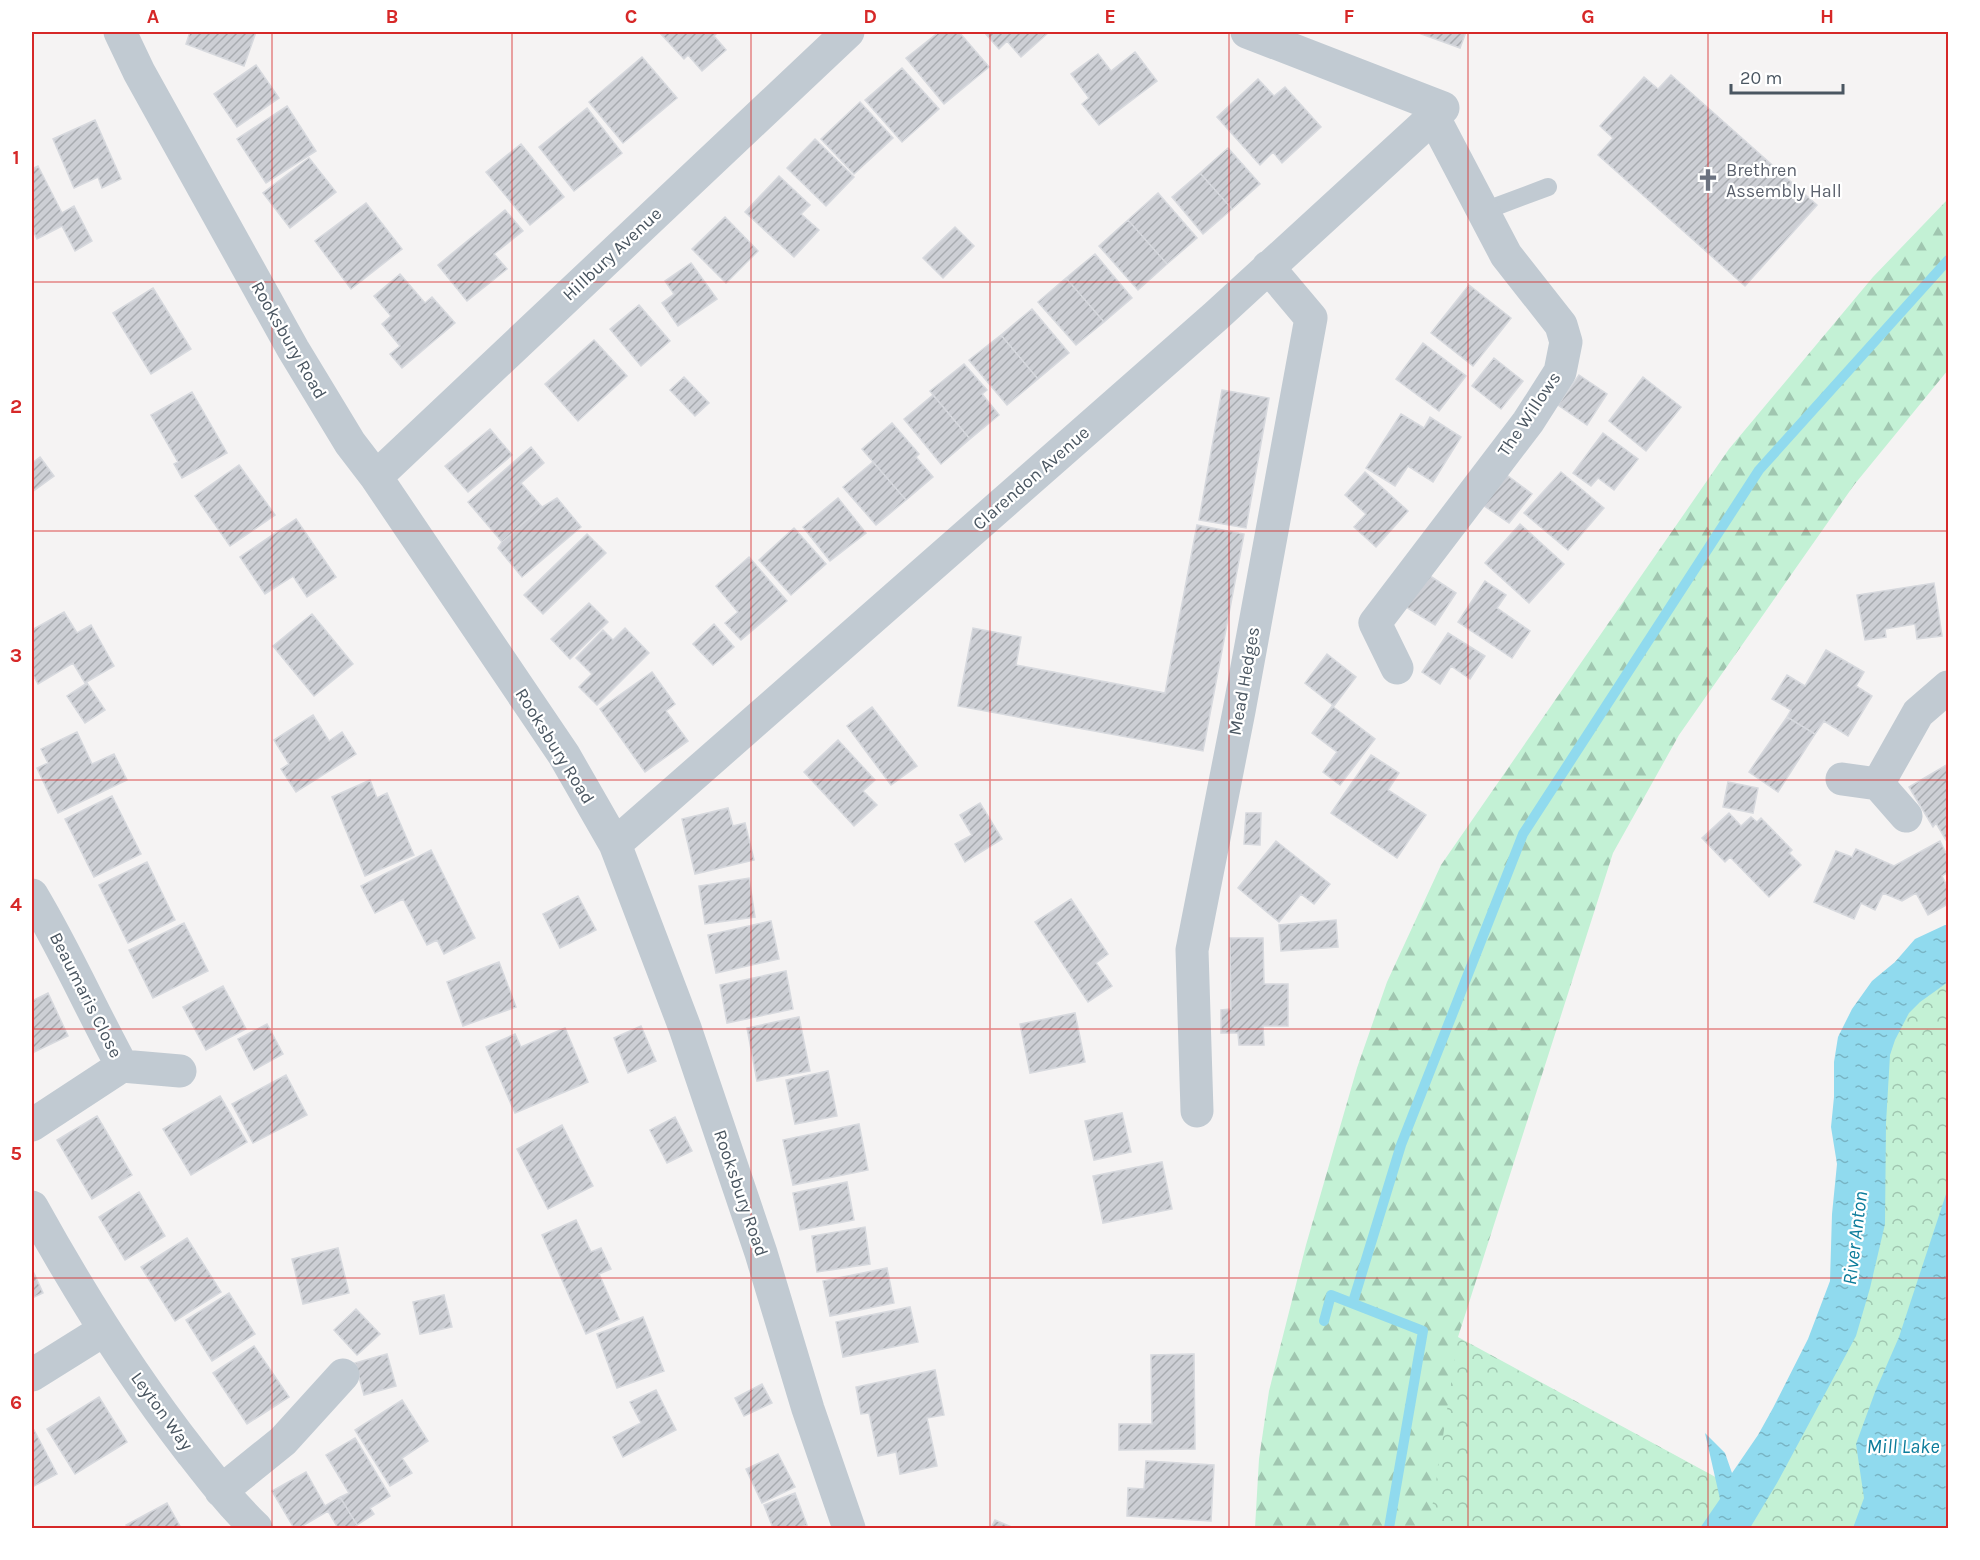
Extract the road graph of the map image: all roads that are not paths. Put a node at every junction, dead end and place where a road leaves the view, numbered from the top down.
1 (120, 32) edge
2 (848, 32) edge
3 (1247, 32) edge
4 (1438, 112) junction
5 (1548, 187) dead end
6 (1484, 211) junction
7 (1268, 267) junction
8 (376, 477) junction
9 (1397, 668) dead end
10 (1948, 687) edge
11 (1842, 779) dead end
12 (1878, 784) junction
13 (1906, 816) dead end
14 (615, 844) junction
15 (32, 895) edge
16 (122, 1066) junction
17 (180, 1071) dead end
18 (1197, 1111) dead end
19 (32, 1125) edge
20 (32, 1207) edge
21 (104, 1330) junction
22 (32, 1375) edge
23 (343, 1375) dead end
24 (221, 1491) junction
25 (256, 1528) edge
26 (849, 1528) edge

1 - 8 street, Rooksbury Road
2 - 8 street, Hillbury Avenue
3 - 4 street
4 - 6 street, The Willows
4 - 7 street, Clarendon Avenue
5 - 6 lane
6 - 9 street, The Willows
7 - 14 street, Clarendon Avenue
7 - 18 street, Mead Hedges
8 - 14 street, Rooksbury Road
10 - 12 street
11 - 12 street
12 - 13 street
14 - 26 street, Rooksbury Road
15 - 16 street, Beaumaris Close
16 - 17 street, Beaumaris Close
16 - 19 street, Beaumaris Close
20 - 21 street
21 - 22 street
21 - 24 street, Leyton Way
23 - 24 street
24 - 25 street, Leyton Way

